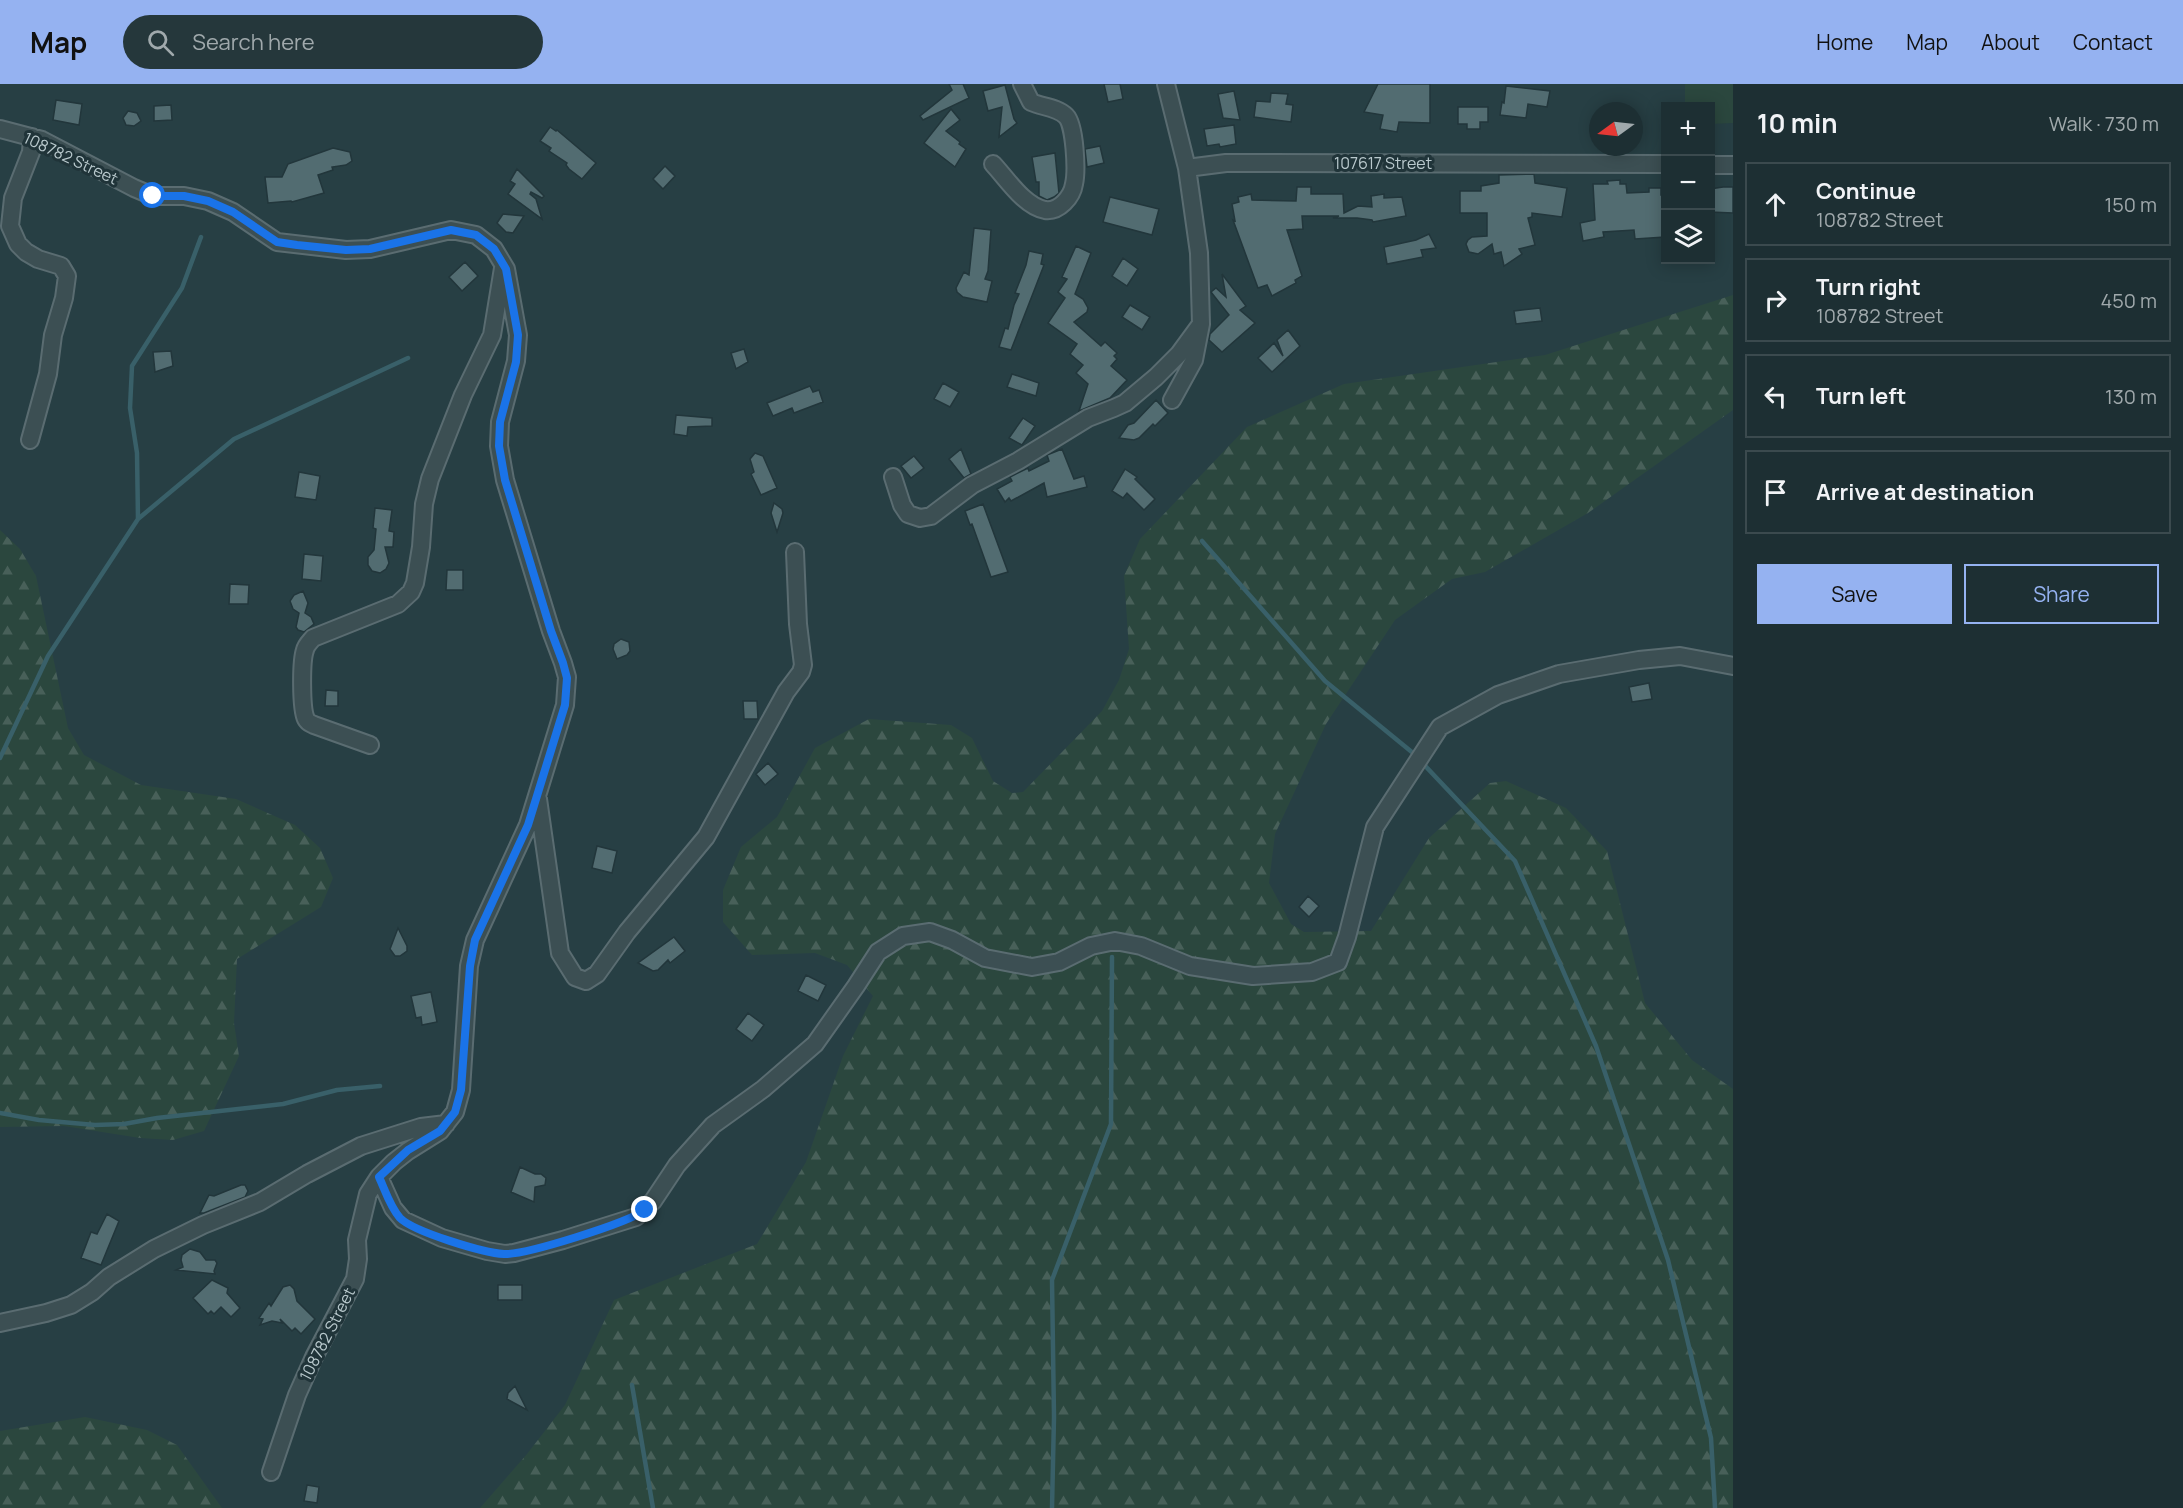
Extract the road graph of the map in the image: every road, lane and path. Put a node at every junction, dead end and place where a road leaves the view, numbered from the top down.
1 (1022, 84) edge
2 (1166, 84) edge
3 (0, 129) edge
4 (32, 137) junction
5 (993, 164) dead end
6 (1661, 164) edge
7 (1715, 165) edge
8 (1733, 165) edge
9 (1187, 168) junction
10 (503, 264) junction
11 (1201, 324) junction
12 (1172, 400) dead end
13 (30, 440) dead end
14 (893, 477) dead end
15 (795, 552) dead end
16 (1733, 666) edge
17 (370, 745) dead end
18 (538, 795) junction
19 (447, 1124) junction
20 (379, 1177) junction
21 (0, 1323) edge
22 (271, 1472) dead end

1 - 5 street
2 - 9 street
3 - 4 street, 108782 Street
4 - 10 street, 108782 Street
4 - 13 street
6 - 9 street, 107617 Street
7 - 8 street
9 - 11 street
10 - 17 street
10 - 18 street, 108782 Street
11 - 12 street
11 - 14 street
15 - 18 street
16 - 20 street
18 - 19 street, 108782 Street
19 - 20 street, 108782 Street
19 - 21 street
20 - 22 street, 108782 Street

